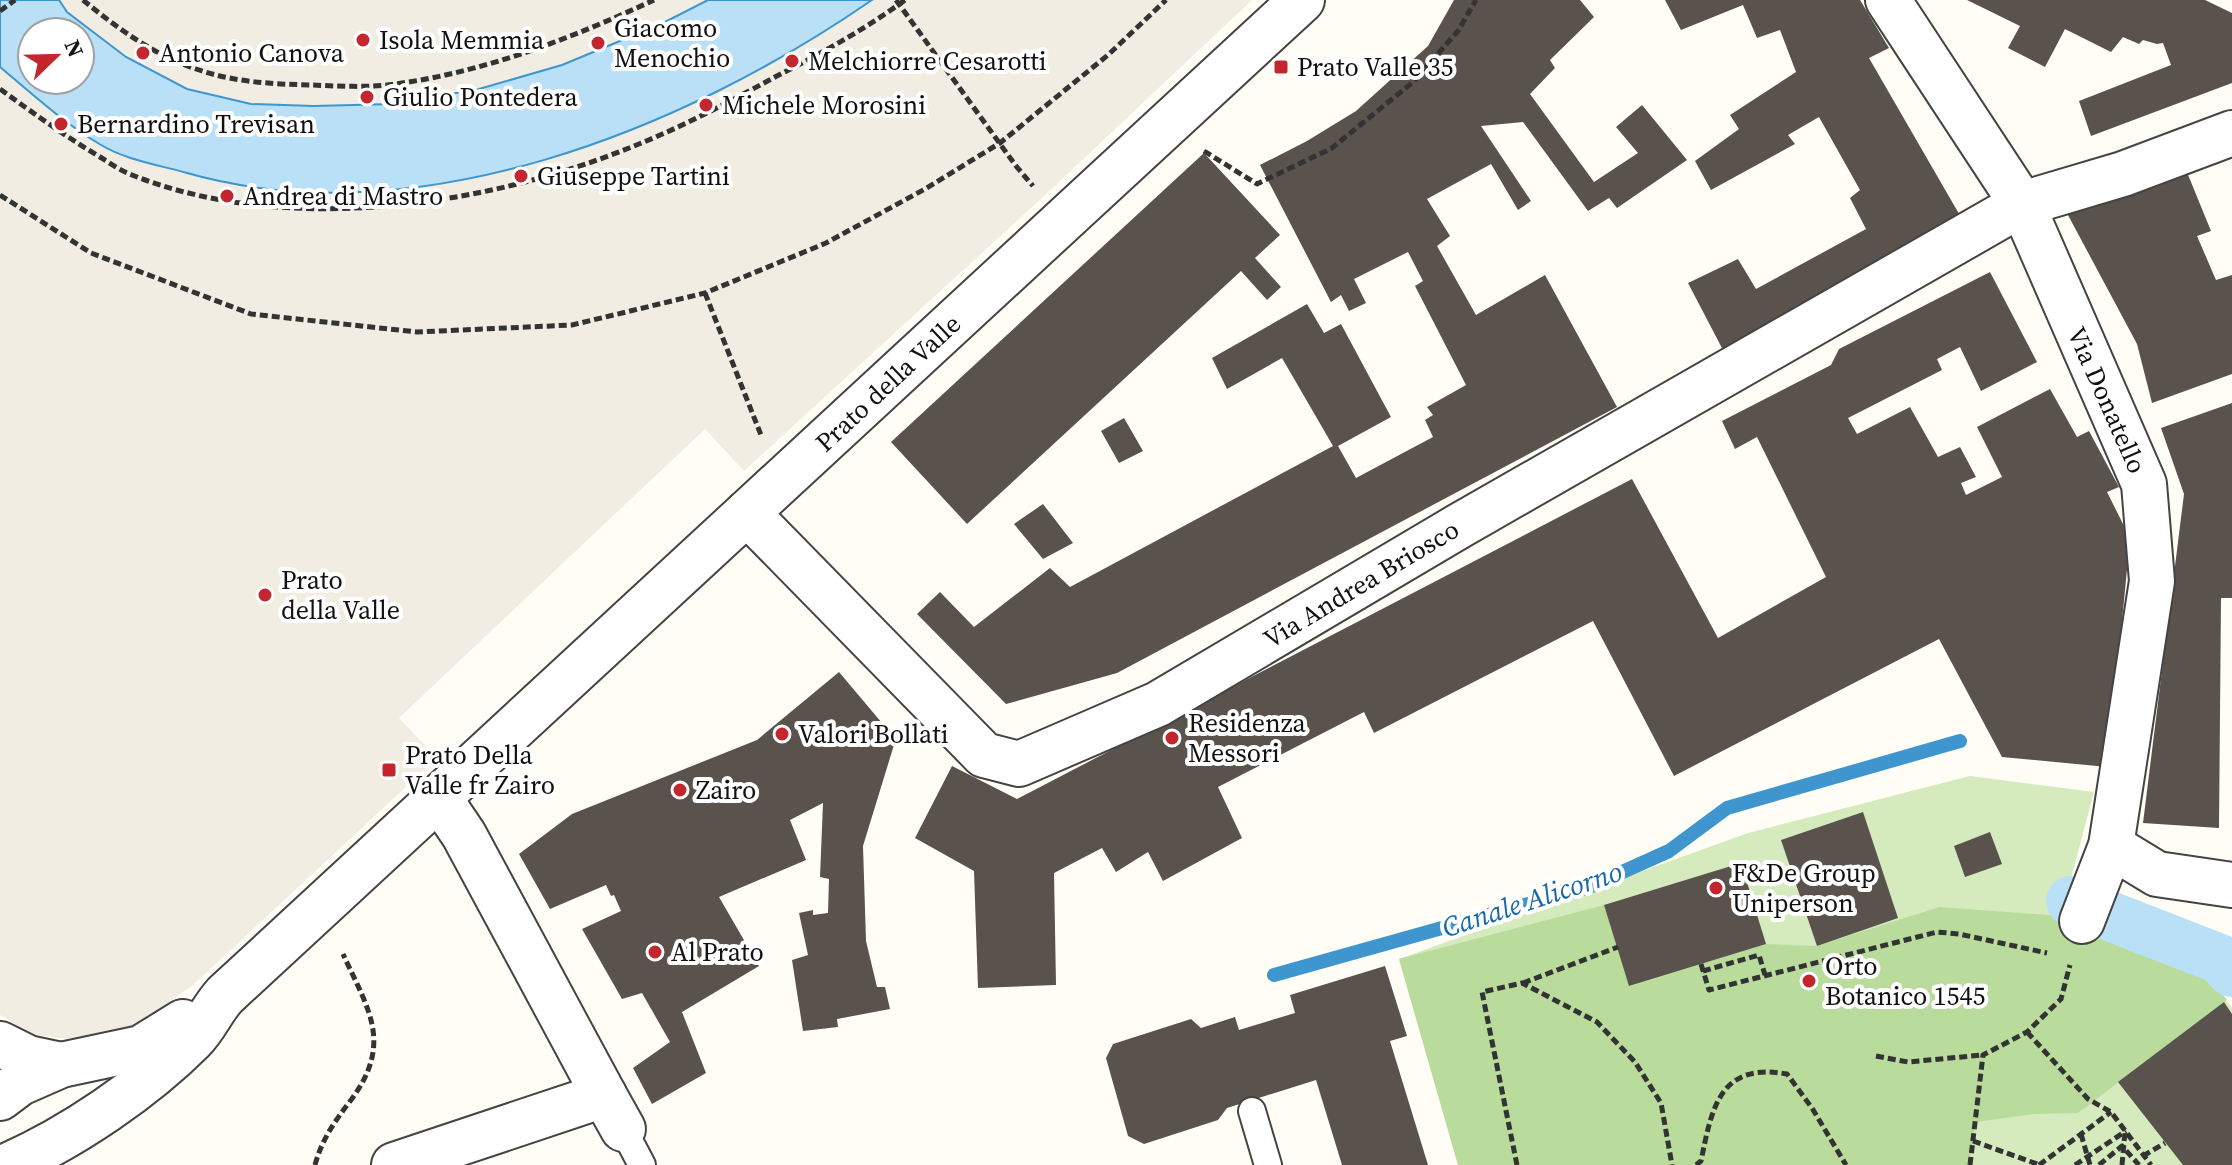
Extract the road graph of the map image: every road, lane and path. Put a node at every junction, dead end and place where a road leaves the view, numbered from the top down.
1 (15, 0) edge
2 (83, 0) edge
3 (654, 0) edge
4 (905, 0) edge
5 (1166, 0) edge
6 (1302, 0) edge
7 (1476, 0) edge
8 (1888, 0) edge
9 (897, 2) edge
10 (0, 11) edge
11 (0, 89) edge
12 (2232, 133) edge
13 (1000, 143) junction
14 (1193, 145) dead end
15 (1034, 187) dead end
16 (0, 195) edge
17 (2022, 204) junction
18 (705, 293) junction
19 (761, 437) dead end
20 (747, 513) junction
21 (439, 798) junction
22 (2111, 846) junction
23 (2232, 885) edge
24 (2082, 924) junction
25 (1618, 947) dead end
26 (343, 954) dead end
27 (1765, 975) junction
28 (1522, 983) junction
29 (225, 995) junction
30 (2027, 1032) junction
31 (0, 1044) edge
32 (1983, 1055) junction
33 (1876, 1056) dead end
34 (61, 1065) junction
35 (0, 1098) edge
36 (108, 1107) junction
37 (1252, 1111) dead end
38 (2111, 1112) junction
39 (623, 1130) edge
40 (2126, 1131) junction
41 (2081, 1134) junction
42 (1973, 1141) junction
43 (2165, 1143) dead end
44 (2122, 1146) junction
45 (2088, 1156) junction
46 (2143, 1156) junction
47 (9, 1165) edge
48 (65, 1165) edge
49 (315, 1165) edge
50 (394, 1165) edge
51 (1268, 1165) edge
52 (1517, 1165) edge
53 (1672, 1165) edge
54 (1696, 1165) edge
55 (1846, 1165) edge
56 (1970, 1165) edge
57 (2039, 1165) edge
58 (2075, 1165) edge
59 (2090, 1165) edge
60 (2099, 1165) edge
61 (2122, 1165) edge
62 (2139, 1165) edge
63 (2151, 1165) edge

1 - 10 path
2 - 3 path
4 - 9 path
5 - 13 path
6 - 20 street, Prato della Valle
7 - 14 path
8 - 17 street, Via Donatello
9 - 11 path
9 - 13 path
12 - 17 street, Via Andrea Briosco
13 - 15 path
13 - 18 path
16 - 18 path
17 - 20 street, Via Andrea Briosco
17 - 22 street, Via Donatello
18 - 19 path
20 - 21 street, Prato della Valle
21 - 29 street, Prato della Valle
21 - 39 street
22 - 23 street
22 - 24 street, Via Donatello
24 - 27 path
24 - 30 path
25 - 28 path
26 - 49 path
27 - 27 path
28 - 52 path
28 - 53 path
29 - 34 street, Prato della Valle
29 - 36 street, Prato della Valle
30 - 32 path
30 - 38 path
31 - 34 street, Prato della Valle
32 - 33 path
32 - 42 path
34 - 35 street, Prato della Valle
36 - 47 street, Prato della Valle
36 - 48 street
37 - 51 lane
38 - 40 path
38 - 41 path
39 - 50 street
40 - 44 path
40 - 45 path
40 - 46 path
41 - 45 path
41 - 57 path
42 - 56 path
42 - 57 path
43 - 46 path
44 - 60 path
44 - 61 path
44 - 62 path
45 - 58 path
45 - 59 path
46 - 63 path
54 - 55 path

